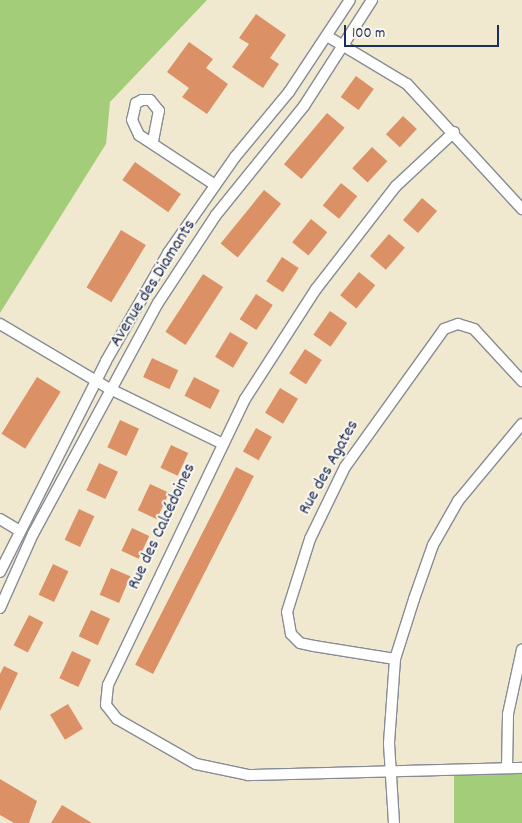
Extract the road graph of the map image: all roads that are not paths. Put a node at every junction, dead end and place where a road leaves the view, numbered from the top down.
1 (350, 0) edge
2 (372, 0) edge
3 (327, 36) junction
4 (346, 46) junction
5 (454, 132) junction
6 (153, 141) dead end
7 (216, 185) junction
8 (522, 209) edge
9 (0, 324) edge
10 (95, 381) junction
11 (522, 381) edge
12 (110, 389) junction
13 (522, 424) edge
14 (221, 443) junction
15 (0, 520) edge
16 (20, 531) junction
17 (0, 572) edge
18 (0, 608) edge
19 (522, 649) edge
20 (396, 659) junction
21 (507, 768) junction
22 (522, 768) edge
23 (391, 773) junction
24 (394, 823) edge

1 - 3 street, Avenue des Diamants
2 - 4 street, Avenue des Diamants
3 - 4 street
3 - 7 street, Avenue des Diamants
4 - 5 street
4 - 12 street, Avenue des Diamants
5 - 8 street
5 - 14 street, Rue des Calcédoines
6 - 7 street
7 - 10 street, Avenue des Diamants
9 - 10 street
10 - 12 street
10 - 16 street, Avenue des Diamants
11 - 20 street, Rue des Agates
12 - 14 street
12 - 18 street, Avenue des Diamants
13 - 20 street
14 - 23 street, Rue des Calcédoines
15 - 16 street
16 - 17 street, Avenue des Diamants
19 - 21 street
20 - 23 street
21 - 22 street
21 - 23 street
23 - 24 street

